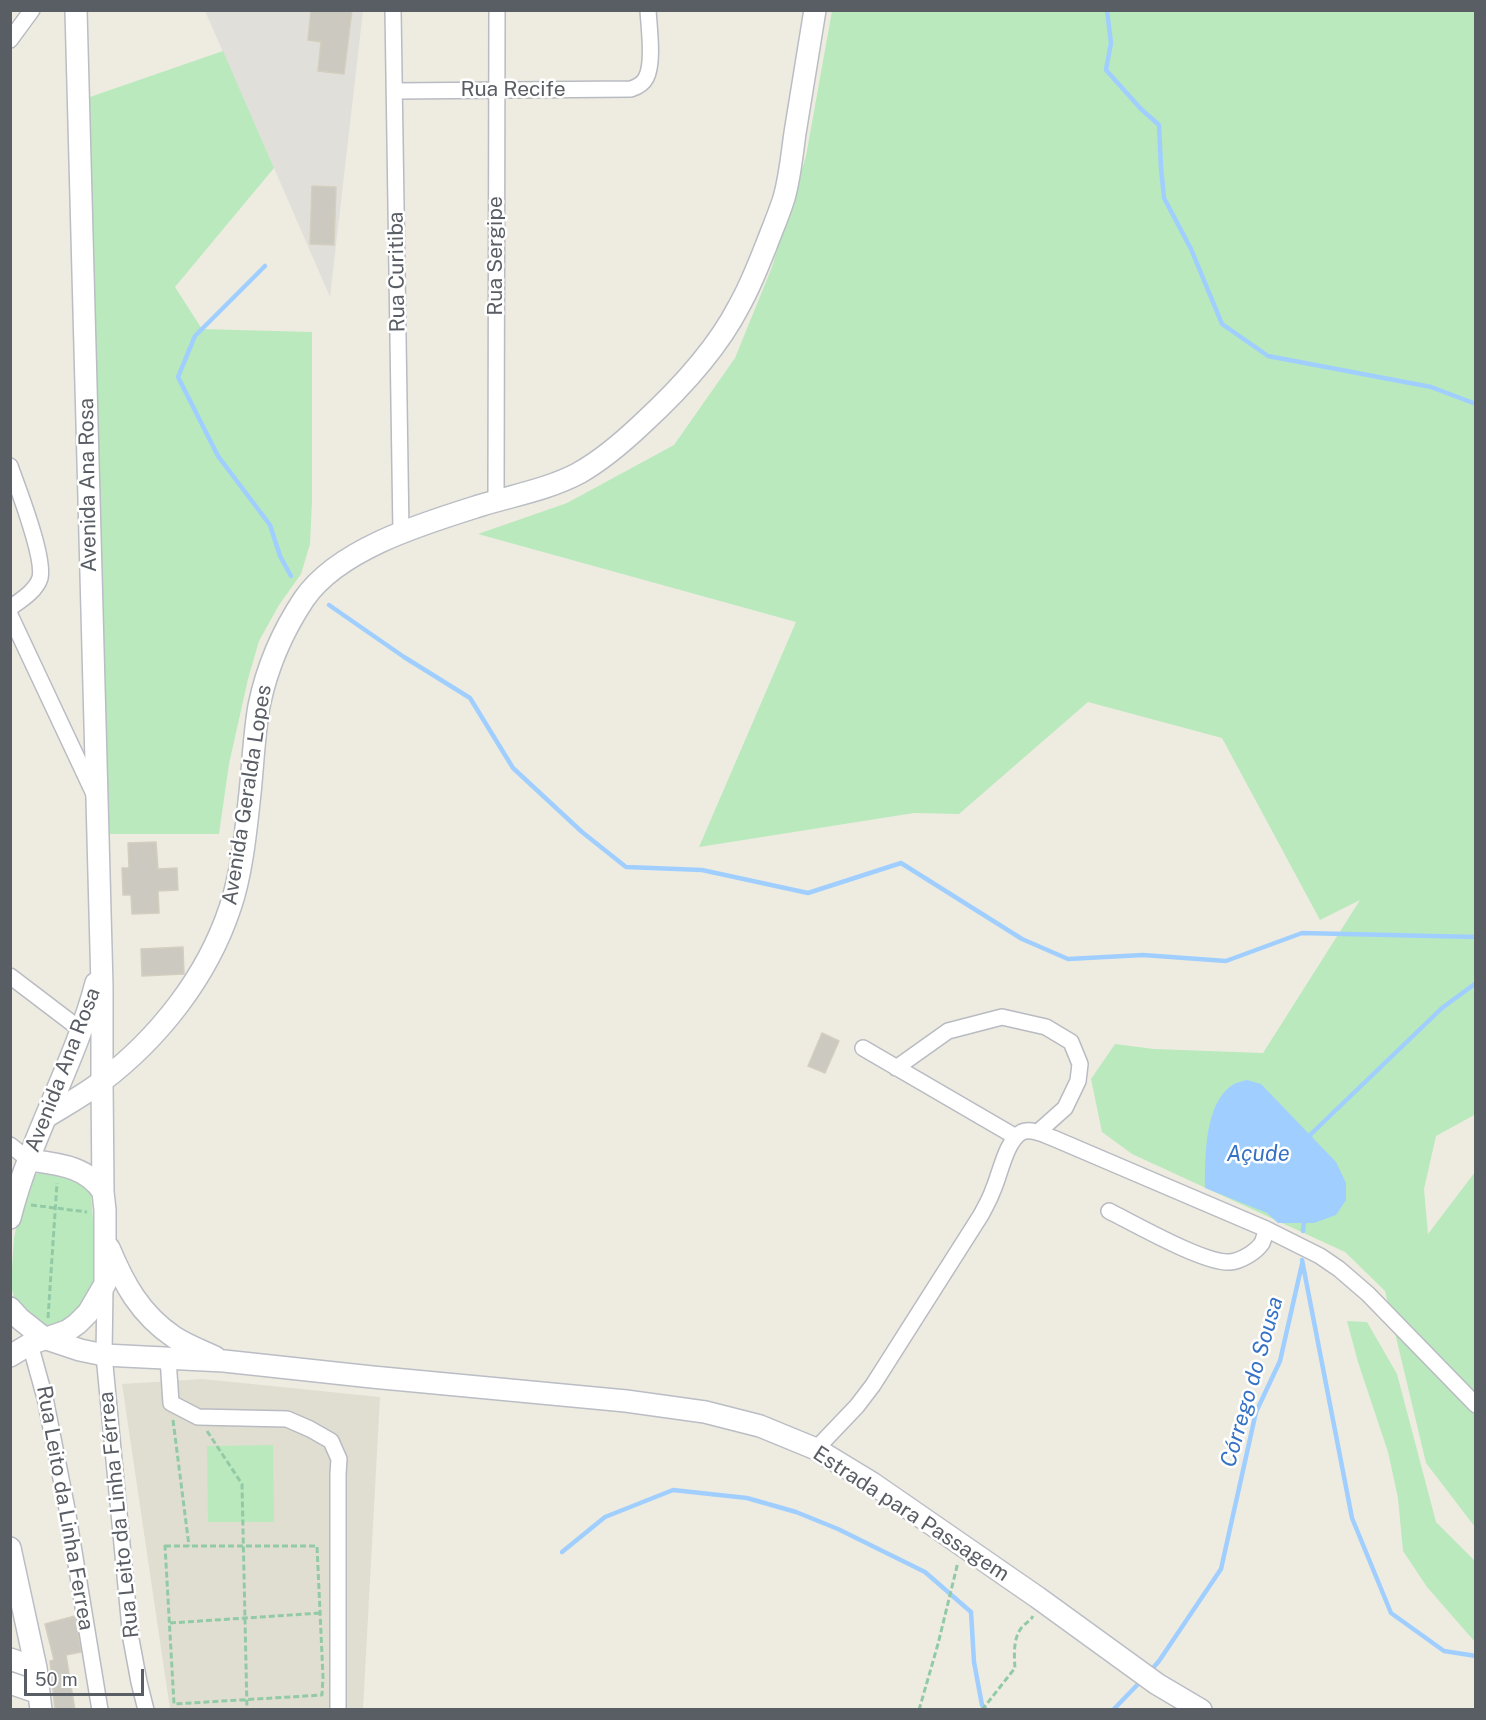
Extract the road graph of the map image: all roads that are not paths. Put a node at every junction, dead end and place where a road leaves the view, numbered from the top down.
1 (32, 10) edge
2 (76, 10) edge
3 (393, 10) edge
4 (497, 10) edge
5 (648, 10) edge
6 (815, 10) edge
7 (10, 40) edge
8 (496, 90) junction
9 (395, 91) junction
10 (10, 466) edge
11 (496, 501) junction
12 (401, 532) junction
13 (10, 608) edge
14 (10, 615) edge
15 (96, 798) junction
16 (102, 959) junction
17 (10, 976) edge
18 (81, 1030) junction
19 (863, 1048) dead end
20 (896, 1068) junction
21 (102, 1082) junction
22 (46, 1117) junction
23 (1038, 1132) junction
24 (1016, 1137) junction
25 (10, 1145) edge
26 (25, 1169) junction
27 (103, 1192) junction
28 (12, 1210) edge
29 (1109, 1211) dead end
30 (1266, 1229) junction
31 (105, 1240) junction
32 (105, 1284) junction
33 (10, 1308) edge
34 (37, 1341) junction
35 (104, 1355) junction
36 (10, 1356) edge
37 (168, 1358) junction
38 (224, 1361) junction
39 (1476, 1405) edge
40 (816, 1449) junction
41 (10, 1548) edge
42 (12, 1665) edge
43 (36, 1668) junction
44 (10, 1683) edge
45 (40, 1701) edge
46 (100, 1710) edge
47 (146, 1710) edge
48 (338, 1710) edge
49 (1201, 1710) edge

1 - 7 street
2 - 15 main road, Avenida Ana Rosa
3 - 9 street, Rua Curitiba
4 - 8 street, Rua Sergipe
5 - 8 street, Rua Recife
6 - 11 main road, Avenida Geralda Lopes
8 - 9 street, Rua Recife
8 - 11 street, Rua Sergipe
9 - 12 street, Rua Curitiba
10 - 13 street
11 - 12 main road, Avenida Geralda Lopes
12 - 21 main road, Avenida Geralda Lopes
14 - 15 street
15 - 16 main road, Avenida Ana Rosa
16 - 18 main road, Avenida Ana Rosa
16 - 21 main road, Avenida Ana Rosa
17 - 18 street
18 - 22 main road, Avenida Ana Rosa
19 - 20 street
20 - 23 street
20 - 24 street
21 - 22 main road, Avenida Geralda Lopes
21 - 27 main road, Avenida Ana Rosa
22 - 26 main road, Avenida Ana Rosa
23 - 24 street
23 - 30 street
24 - 40 street
25 - 26 street
26 - 27 main road
26 - 28 main road, Avenida Ana Rosa
27 - 31 main road, Avenida Ana Rosa
29 - 30 street
30 - 39 street
31 - 32 main road, Avenida Ana Rosa
31 - 38 main road
32 - 34 main road
32 - 35 street, Rua Leito da Linha Férrea
33 - 34 main road, Estrada para Passagem
34 - 35 main road, Estrada para Passagem
34 - 36 main road
34 - 46 street, Rua Leito da Linha Ferrea
35 - 37 main road, Estrada para Passagem
35 - 47 street, Rua Leito da Linha Férrea
37 - 38 main road, Estrada para Passagem
37 - 48 street
38 - 40 main road, Estrada para Passagem
40 - 49 main road, Estrada para Passagem
41 - 43 main road
42 - 43 main road
43 - 45 main road
44 - 45 main road

